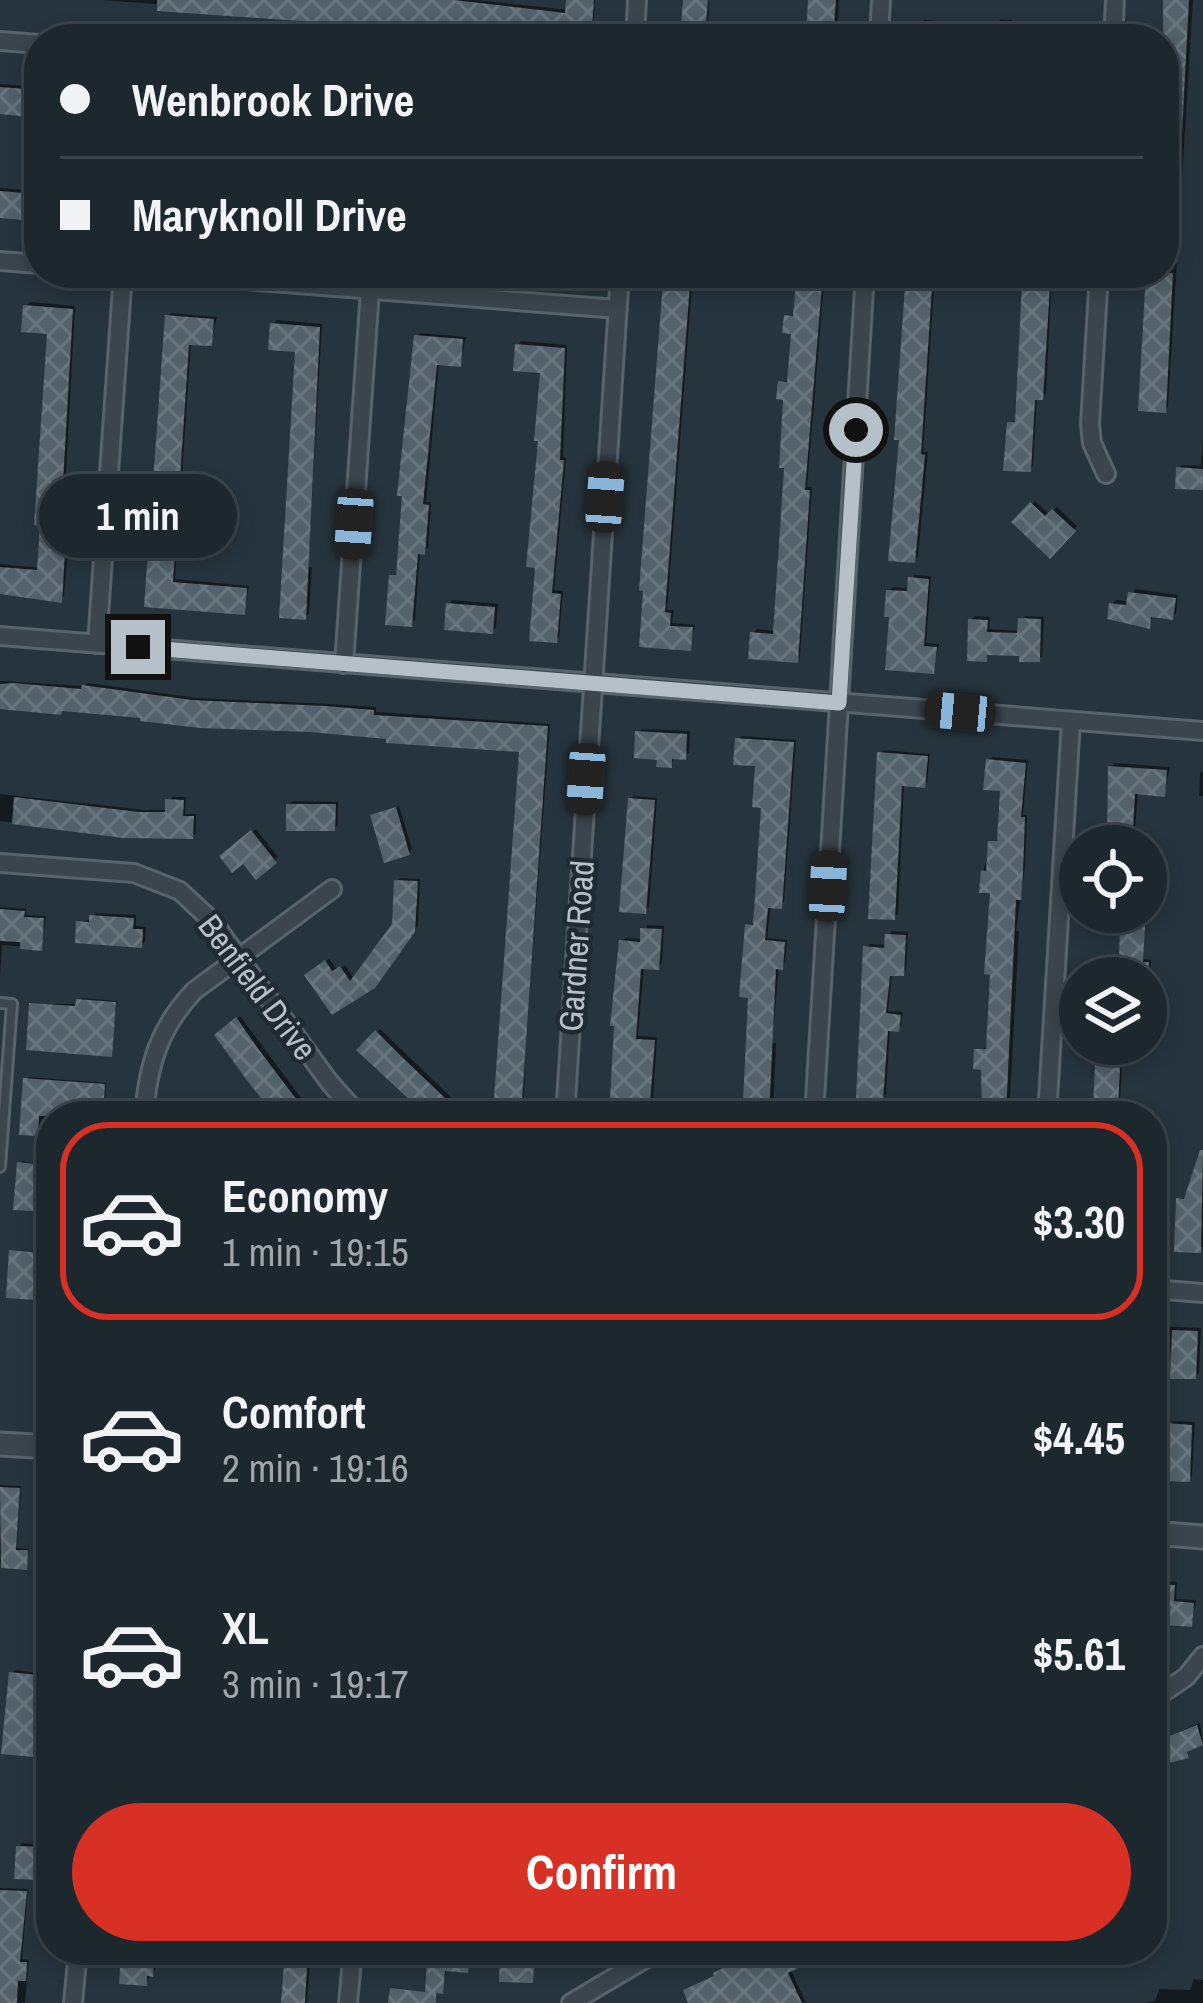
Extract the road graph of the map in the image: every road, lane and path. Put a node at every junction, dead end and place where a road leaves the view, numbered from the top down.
1 (122, 288) edge
2 (345, 288) edge
3 (619, 288) edge
4 (864, 288) edge
5 (1098, 288) edge
6 (370, 290) junction
7 (618, 309) junction
8 (1106, 474) dead end
9 (0, 637) edge
10 (97, 644) junction
11 (344, 664) junction
12 (592, 684) junction
13 (839, 703) junction
14 (1071, 721) junction
15 (1203, 731) edge
16 (0, 863) edge
17 (332, 889) dead end
18 (238, 958) junction
19 (0, 1003) edge
20 (146, 1101) edge
21 (346, 1101) edge
22 (566, 1101) edge
23 (815, 1101) edge
24 (1048, 1101) edge
25 (0, 1167) edge
26 (1167, 1290) edge
27 (1203, 1293) edge
28 (0, 1444) edge
29 (36, 1446) edge
30 (1167, 1534) edge
31 (1203, 1537) edge
32 (1203, 1656) edge
33 (1167, 1690) edge
34 (77, 1965) edge
35 (352, 1965) edge
36 (625, 1965) edge
37 (73, 2003) edge
38 (348, 2003) edge
39 (571, 2003) edge

1 - 10 street
2 - 6 street
3 - 7 street, Gardner Road
4 - 13 street
5 - 8 street
6 - 7 street
6 - 11 street
7 - 12 street, Gardner Road
9 - 10 street
10 - 11 street
11 - 12 street
12 - 13 street
12 - 22 street, Gardner Road
13 - 14 street
13 - 23 street
14 - 15 street
14 - 24 street
16 - 18 street, Benfield Drive
17 - 18 street
18 - 20 street
18 - 21 street, Benfield Drive
19 - 25 lane
26 - 27 street
28 - 29 street
30 - 31 street
32 - 33 street
34 - 37 street
35 - 38 street
36 - 39 street

